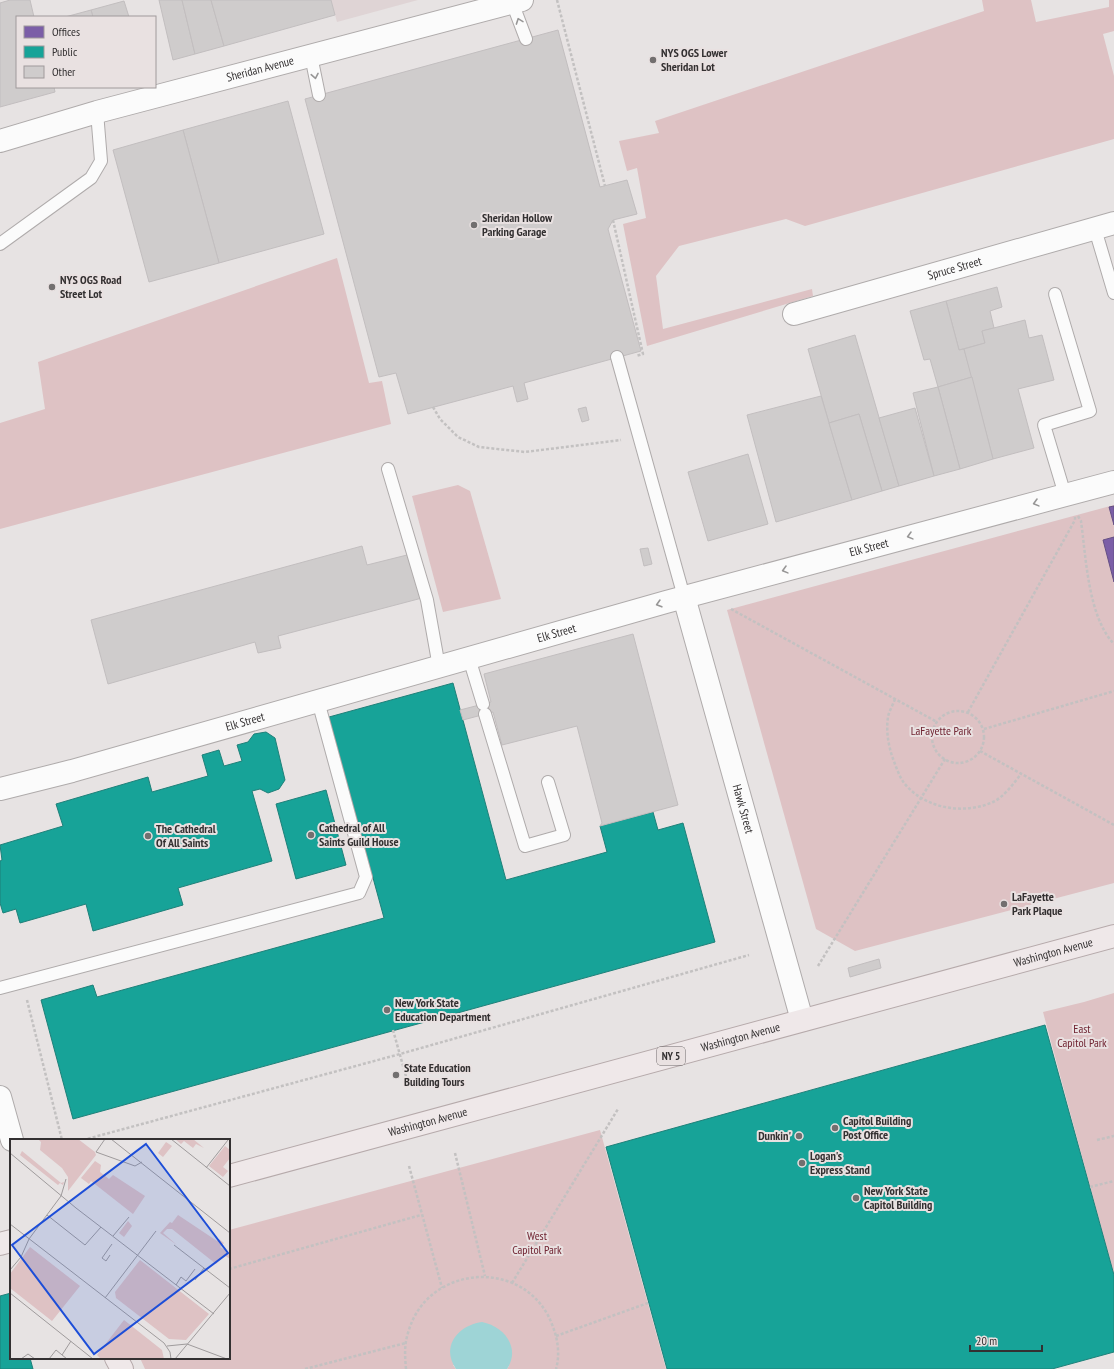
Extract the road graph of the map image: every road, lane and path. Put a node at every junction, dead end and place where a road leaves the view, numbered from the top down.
1 (558, 0) edge
2 (517, 1) edge
3 (526, 39) dead end
4 (311, 56) junction
5 (319, 95) dead end
6 (97, 112) junction
7 (0, 141) edge
8 (605, 186) dead end
9 (613, 220) dead end
10 (1104, 226) edge
11 (0, 244) edge
12 (1114, 293) edge
13 (1055, 294) dead end
14 (794, 314) dead end
15 (618, 359) joint
16 (433, 407) dead end
17 (640, 437) junction
18 (388, 469) dead end
19 (1114, 482) edge
20 (1065, 495) junction
21 (684, 597) junction
22 (727, 607) dead end
23 (1114, 644) edge
24 (469, 658) junction
25 (439, 667) junction
26 (1114, 691) edge
27 (895, 700) junction
28 (318, 701) junction
29 (968, 712) junction
30 (937, 722) junction
31 (984, 729) junction
32 (980, 751) junction
33 (944, 759) junction
34 (1021, 774) junction
35 (548, 782) dead end
36 (0, 789) edge
37 (920, 798) junction
38 (1114, 826) edge
39 (1114, 936) edge
40 (749, 955) dead end
41 (818, 966) dead end
42 (23, 982) junction
43 (0, 988) edge
44 (802, 1020) junction
45 (393, 1030) dead end
46 (400, 1054) junction
47 (407, 1080) dead end
48 (0, 1097) edge
49 (618, 1109) dead end
50 (1114, 1136) edge
51 (12, 1139) edge
52 (62, 1139) edge
53 (87, 1139) edge
54 (1097, 1140) dead end
55 (455, 1153) dead end
56 (408, 1166) dead end
57 (230, 1176) edge
58 (1114, 1180) edge
59 (1090, 1187) dead end
60 (421, 1215) junction
61 (10, 1241) edge
62 (0, 1244) edge
63 (230, 1269) edge
64 (485, 1276) junction
65 (512, 1283) junction
66 (442, 1288) junction
67 (648, 1303) dead end
68 (556, 1336) junction
69 (406, 1343) junction
70 (117, 1359) edge
71 (122, 1369) edge
72 (305, 1369) edge
73 (406, 1369) edge
74 (556, 1369) edge

1 - 8 path
3 -> 2 lane
2 - 4 street, Sheridan Avenue
4 -> 5 lane
4 - 6 street, Sheridan Avenue
6 - 7 street, Sheridan Avenue
6 - 11 lane
9 - 15 path
10 - 12 lane
10 - 14 street, Spruce Street
13 - 20 lane
15 - 17 lane
16 - 17 path
17 - 21 lane
18 - 25 lane
19 - 20 street, Elk Street
20 -> 21 street, Elk Street
21 -> 24 street, Elk Street
21 - 44 street, Hawk Street
22 - 27 path
23 - 29 path
24 - 25 street, Elk Street
24 - 35 lane
25 - 28 street, Elk Street
26 - 31 path
27 - 30 path
27 - 37 path
28 - 36 street, Elk Street
28 - 42 lane
29 - 30 path
29 - 31 path
30 - 33 path
31 - 32 path
32 - 33 path
32 - 34 path
33 - 37 path
34 - 37 path
34 - 38 path
37 - 41 path
39 - 44 main road, Washington Avenue / NY 5
40 - 46 path
42 - 43 lane
42 - 52 path
44 - 57 main road, Washington Avenue / NY 5
45 - 46 path
46 - 47 path
46 - 53 path
48 - 51 street
49 - 65 path
50 - 54 path
55 - 64 path
56 - 60 path
58 - 59 path
60 - 63 path
60 - 66 path
61 - 62 main road
64 - 65 path
64 - 66 path
65 - 68 path
66 - 69 path
67 - 68 path
68 - 74 path
69 - 72 path
69 - 73 path
70 - 71 main road

